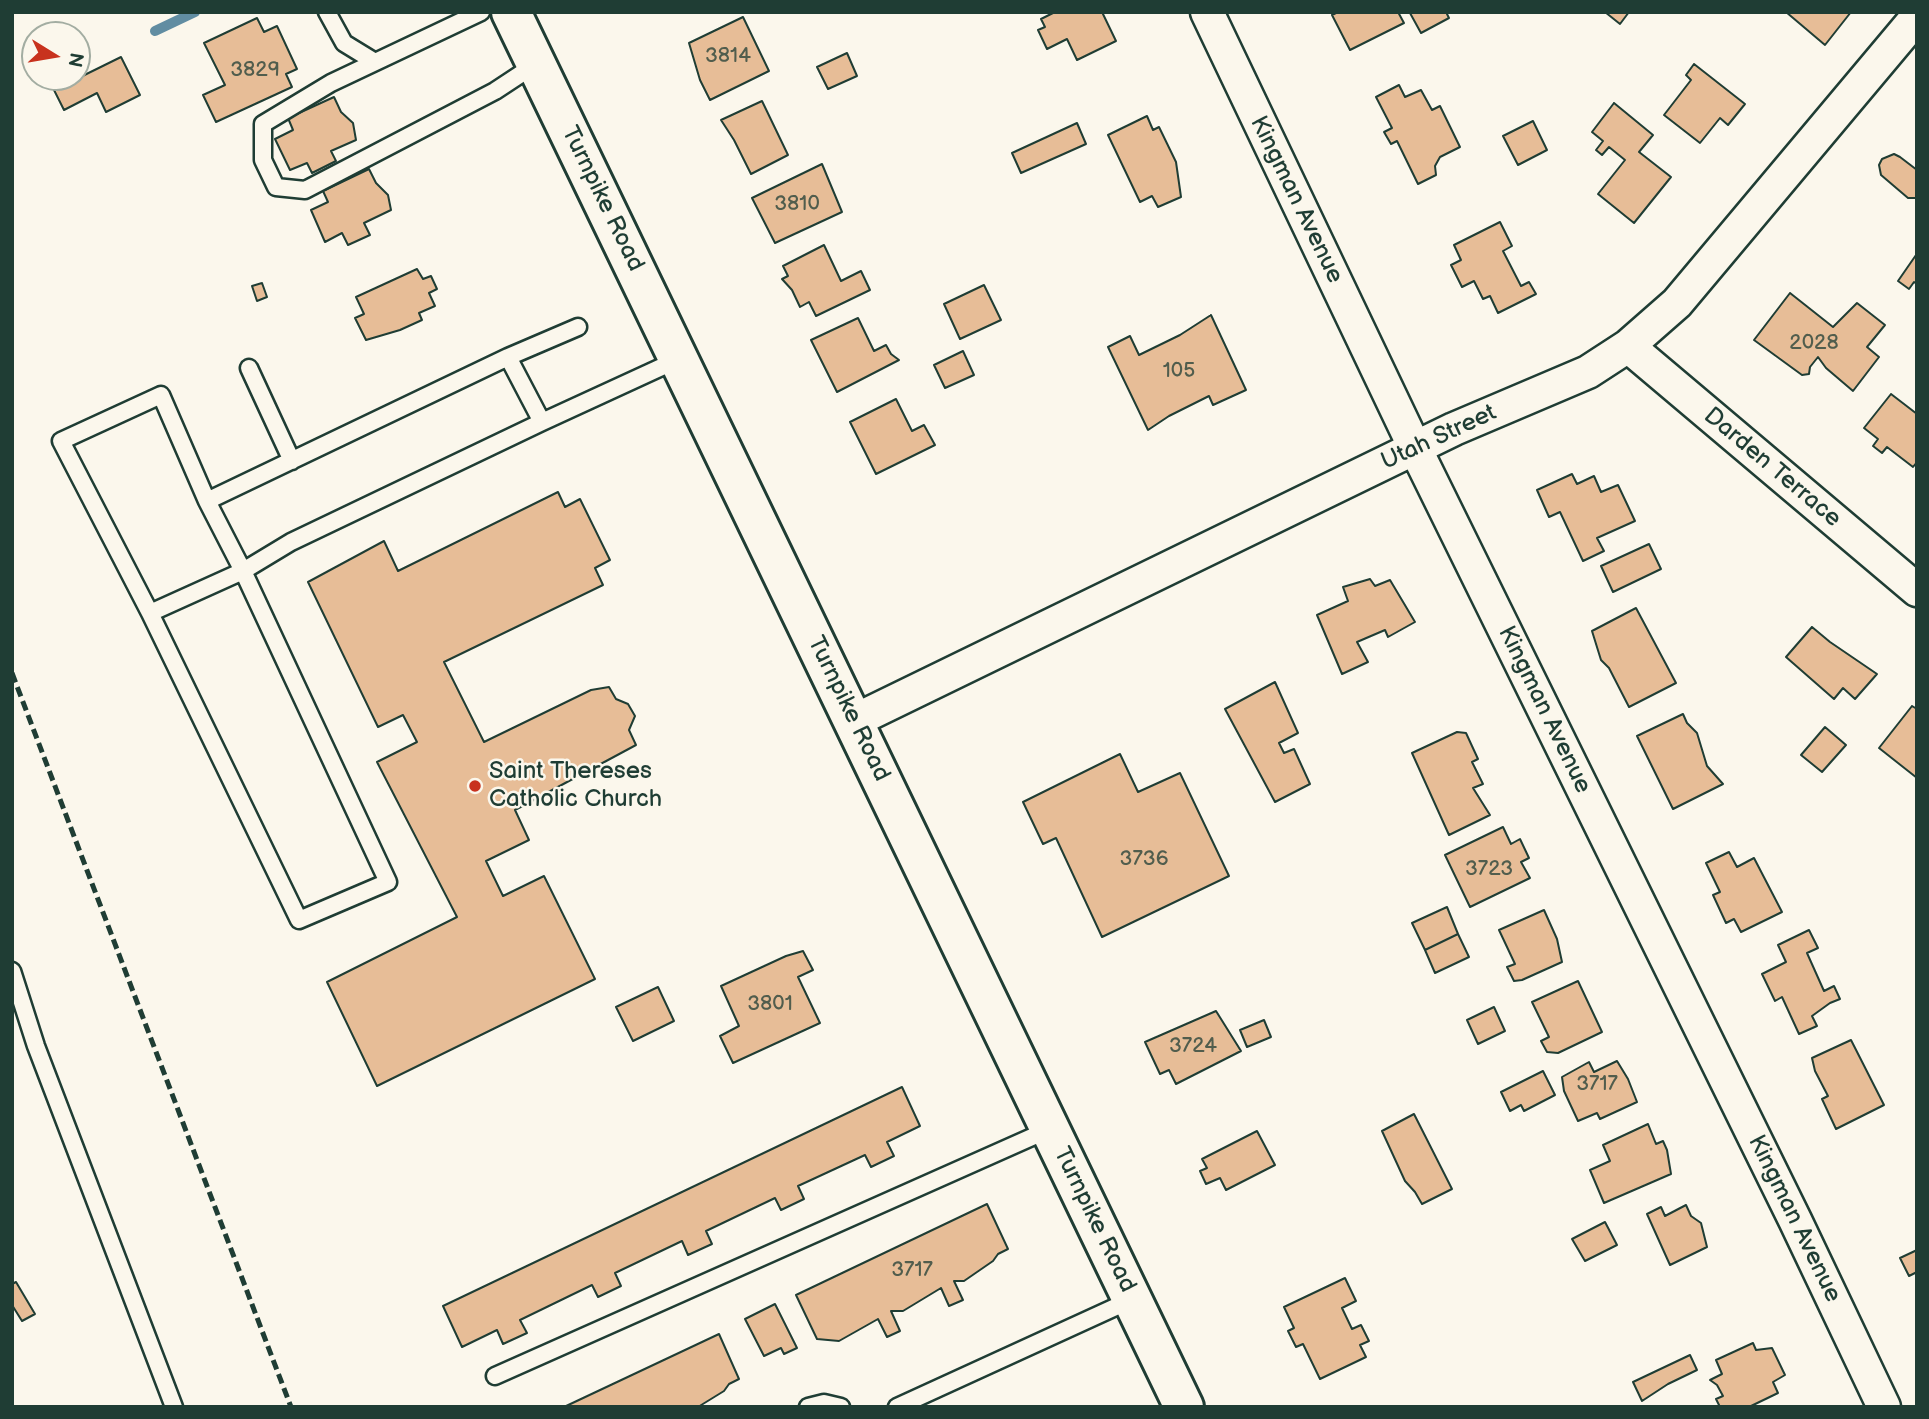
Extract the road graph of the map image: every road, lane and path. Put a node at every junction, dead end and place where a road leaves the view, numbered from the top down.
1 (327, 12) edge
2 (481, 12) edge
3 (511, 12) edge
4 (1207, 12) edge
5 (1917, 17) edge
6 (375, 62) junction
7 (537, 64) junction
8 (578, 327) dead end
9 (1628, 346) junction
10 (508, 357) junction
11 (679, 359) junction
12 (249, 368) dead end
13 (542, 422) junction
14 (1415, 449) junction
15 (292, 461) junction
16 (207, 501) junction
17 (243, 571) junction
18 (1917, 590) edge
19 (150, 613) junction
20 (854, 721) junction
21 (12, 971) edge
22 (1050, 1129) junction
23 (1133, 1299) junction
24 (495, 1376) dead end
25 (174, 1407) edge
26 (808, 1407) edge
27 (841, 1407) edge
28 (897, 1407) edge
29 (1184, 1407) edge
30 (1884, 1407) edge

1 - 6 lane
2 - 6 lane
3 - 7 main road, Turnpike Road
4 - 14 street, Kingman Avenue
5 - 9 street, Utah Street
6 - 7 lane
7 - 11 main road, Turnpike Road
8 - 10 lane
9 - 14 street, Utah Street
9 - 18 street, Darden Terrace
10 - 13 lane
10 - 15 lane
11 - 13 lane
11 - 20 main road, Turnpike Road
12 - 15 lane
13 - 17 lane
14 - 20 street, Utah Street
14 - 30 street, Kingman Avenue
15 - 16 lane
16 - 17 lane
16 - 19 lane
17 - 19 lane
17 - 19 lane
20 - 22 main road, Turnpike Road
21 - 25 lane
22 - 23 main road, Turnpike Road
22 - 24 lane
23 - 28 lane
23 - 29 main road, Turnpike Road
26 - 27 lane

